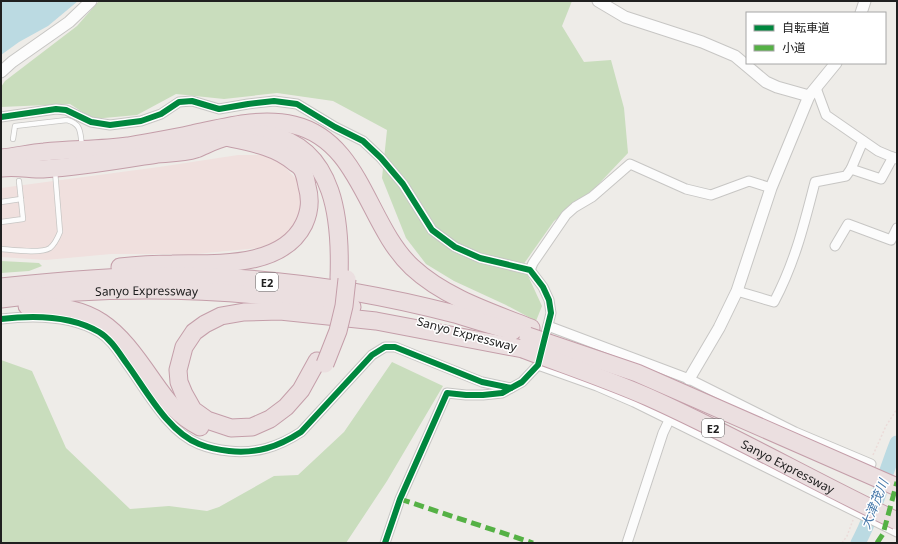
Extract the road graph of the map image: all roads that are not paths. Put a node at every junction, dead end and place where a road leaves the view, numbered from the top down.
1 (91, 1) edge
2 (598, 1) edge
3 (865, 1) edge
4 (861, 12) edge
5 (835, 64) edge
6 (1, 72) edge
7 (812, 92) junction
8 (1, 117) edge
9 (274, 123) junction
10 (225, 137) junction
11 (863, 141) junction
12 (7, 143) edge
13 (82, 150) junction
14 (44, 152) junction
15 (1, 158) edge
16 (895, 158) edge
17 (1, 168) edge
18 (48, 168) junction
19 (851, 169) junction
20 (1, 179) edge
21 (19, 181) dead end
22 (771, 188) junction
23 (21, 199) junction
24 (1, 202) edge
25 (1, 222) edge
26 (897, 228) edge
27 (835, 246) dead end
28 (1, 249) edge
29 (530, 270) junction
30 (343, 278) junction
31 (1, 280) edge
32 (1, 287) edge
33 (737, 291) junction
34 (1, 299) edge
35 (1, 306) edge
36 (1, 319) edge
37 (548, 326) junction
38 (527, 338) junction
39 (321, 362) junction
40 (538, 365) junction
41 (689, 379) junction
42 (511, 388) junction
43 (670, 419) junction
44 (871, 464) dead end
45 (897, 487) edge
46 (897, 521) edge
47 (897, 532) edge
48 (385, 543) edge
49 (627, 543) edge

1 - 6 street
2 - 7 street
3 - 4 street
5 - 7 street
7 - 11 street
7 - 22 street
8 - 29 street
9 - 13 highway
9 - 30 highway
9 - 38 highway
10 - 18 highway
10 - 30 highway
10 - 31 highway
11 - 16 street
11 - 19 street
12 - 13 lane
12 - 14 highway
13 - 14 highway
14 - 15 highway
16 - 19 street
17 - 18 highway
18 - 20 highway
18 - 28 lane
19 - 33 street
21 - 23 lane
22 - 29 street
22 - 33 street
23 - 24 lane
23 - 25 lane
26 - 27 street
29 - 37 street
30 - 39 highway
32 - 38 highway, Sanyo Expressway / E2
33 - 41 street
34 - 38 highway, Sanyo Expressway / E2
35 - 39 highway
36 - 42 street
37 - 40 street
37 - 41 street
38 - 39 highway
38 - 45 highway, Sanyo Expressway / E2, bridge
38 - 46 highway, Sanyo Expressway / E2, bridge
40 - 42 street
40 - 43 street
41 - 43 street
41 - 44 street
42 - 48 street
43 - 47 street
43 - 49 street

